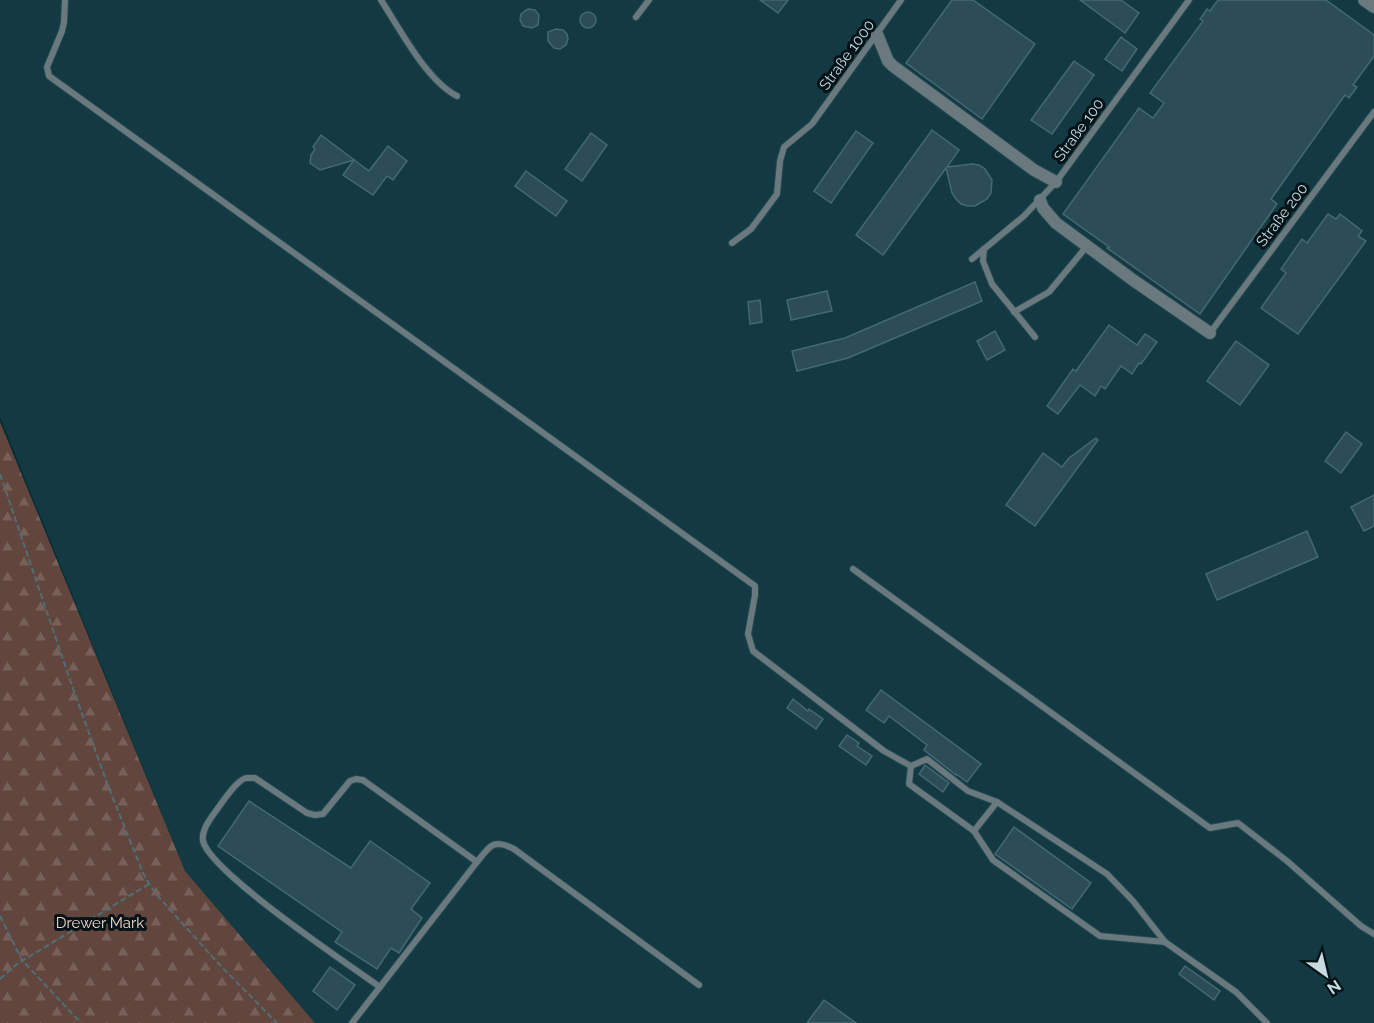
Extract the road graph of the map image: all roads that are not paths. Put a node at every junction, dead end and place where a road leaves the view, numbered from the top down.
1 (65, 0) edge
2 (381, 0) edge
3 (649, 0) edge
4 (901, 0) edge
5 (1189, 0) edge
6 (1364, 0) edge
7 (1374, 7) edge
8 (636, 17) dead end
9 (877, 34) junction
10 (457, 96) dead end
11 (1374, 112) edge
12 (1056, 182) junction
13 (1040, 200) junction
14 (732, 243) dead end
15 (1088, 246) junction
16 (984, 249) junction
17 (972, 259) dead end
18 (1014, 312) junction
19 (1210, 333) joint
20 (1035, 337) dead end
21 (853, 569) dead end
22 (911, 766) junction
23 (997, 802) junction
24 (974, 831) junction
25 (477, 862) junction
26 (1374, 934) edge
27 (1165, 942) junction
28 (699, 985) dead end
29 (380, 987) junction
30 (352, 1023) edge
31 (1267, 1023) edge

1 - 22 lane
2 - 10 lane
3 - 8 lane
4 - 9 lane, Straße 1000
5 - 12 lane, Straße 100
6 - 7 street
9 - 12 street
9 - 14 lane, Straße 1000
11 - 19 lane, Straße 200
12 - 13 lane, Straße 100
13 - 15 street
13 - 16 lane, Straße 100
15 - 18 lane
15 - 19 street
16 - 17 lane, Straße 100
16 - 18 lane
18 - 20 lane
21 - 26 lane
22 - 23 lane
22 - 24 lane
23 - 24 lane
23 - 27 lane
24 - 27 lane
25 - 28 lane
25 - 29 lane
25 - 29 lane
27 - 31 lane
29 - 30 lane

